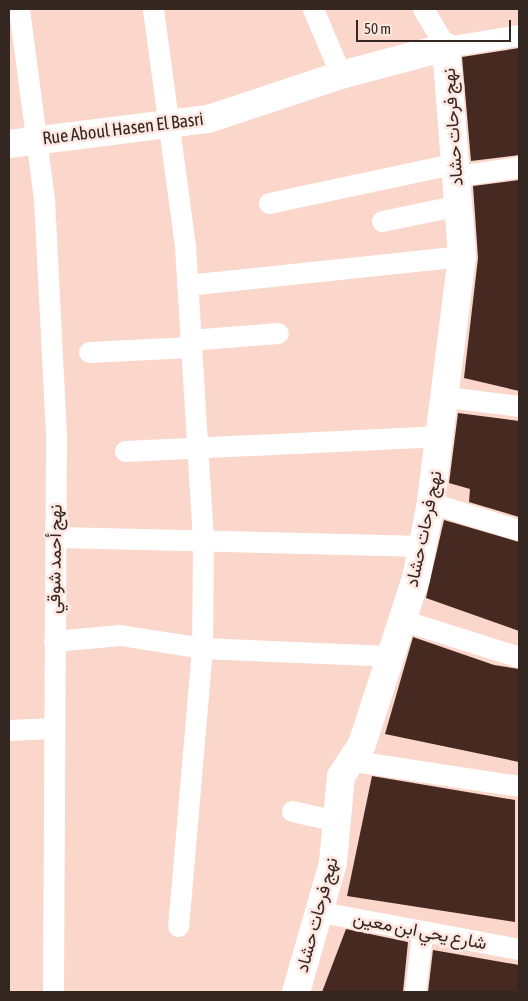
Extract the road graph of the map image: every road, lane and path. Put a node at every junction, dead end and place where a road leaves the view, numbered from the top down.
1 (20, 9) edge
2 (153, 9) edge
3 (313, 9) edge
4 (423, 9) edge
5 (519, 35) edge
6 (446, 48) junction
7 (341, 75) junction
8 (169, 127) junction
9 (38, 134) junction
10 (9, 144) edge
11 (519, 167) edge
12 (457, 169) junction
13 (269, 203) dead end
14 (459, 205) junction
15 (382, 221) dead end
16 (462, 256) junction
17 (187, 285) junction
18 (278, 333) dead end
19 (190, 344) junction
20 (89, 352) dead end
21 (448, 396) junction
22 (519, 406) edge
23 (442, 436) junction
24 (198, 446) junction
25 (125, 451) dead end
26 (431, 504) junction
27 (519, 530) edge
28 (58, 536) junction
29 (202, 542) junction
30 (423, 546) junction
31 (402, 620) junction
32 (54, 641) junction
33 (202, 648) junction
34 (390, 656) junction
35 (519, 657) edge
36 (52, 728) junction
37 (9, 730) edge
38 (354, 761) junction
39 (519, 786) edge
40 (292, 811) dead end
41 (337, 821) junction
42 (321, 912) junction
43 (178, 926) dead end
44 (422, 934) junction
45 (519, 949) edge
46 (53, 992) edge
47 (296, 992) edge
48 (415, 992) edge

1 - 9 street, نهج أحمد شوقي
2 - 8 street
3 - 7 street
4 - 6 street
5 - 6 street
6 - 7 street, Rue Aboul Hasen El Basri
6 - 12 street, نهج فرحات حشاد
7 - 8 street, Rue Aboul Hasen El Basri
8 - 9 street, Rue Aboul Hasen El Basri
8 - 17 street
9 - 10 street, Rue Aboul Hasen El Basri
9 - 28 street, نهج أحمد شوقي
11 - 12 street
12 - 13 street
12 - 14 street, نهج فرحات حشاد
14 - 15 street
14 - 16 street, نهج فرحات حشاد
16 - 17 street
16 - 21 street, نهج فرحات حشاد
17 - 19 street
18 - 19 street
19 - 20 street
19 - 24 street
21 - 22 street
21 - 23 street, نهج فرحات حشاد
23 - 24 street
23 - 26 street, نهج فرحات حشاد
24 - 25 street
24 - 29 street
26 - 27 street
26 - 30 street, نهج فرحات حشاد
28 - 29 street
28 - 32 street, نهج أحمد شوقي
29 - 30 street
29 - 33 street
30 - 31 street, نهج فرحات حشاد
31 - 34 street, نهج فرحات حشاد
31 - 35 street
32 - 33 street
32 - 36 street, نهج أحمد شوقي
33 - 34 street
33 - 43 street
34 - 38 street, نهج فرحات حشاد
36 - 37 street
36 - 46 street, نهج أحمد شوقي
38 - 39 street
38 - 41 street, نهج فرحات حشاد
40 - 41 street
41 - 42 street, نهج فرحات حشاد
42 - 44 street, شارع يحي ابن معين
42 - 47 street, نهج فرحات حشاد
44 - 45 street, شارع يحي ابن معين
44 - 48 street

